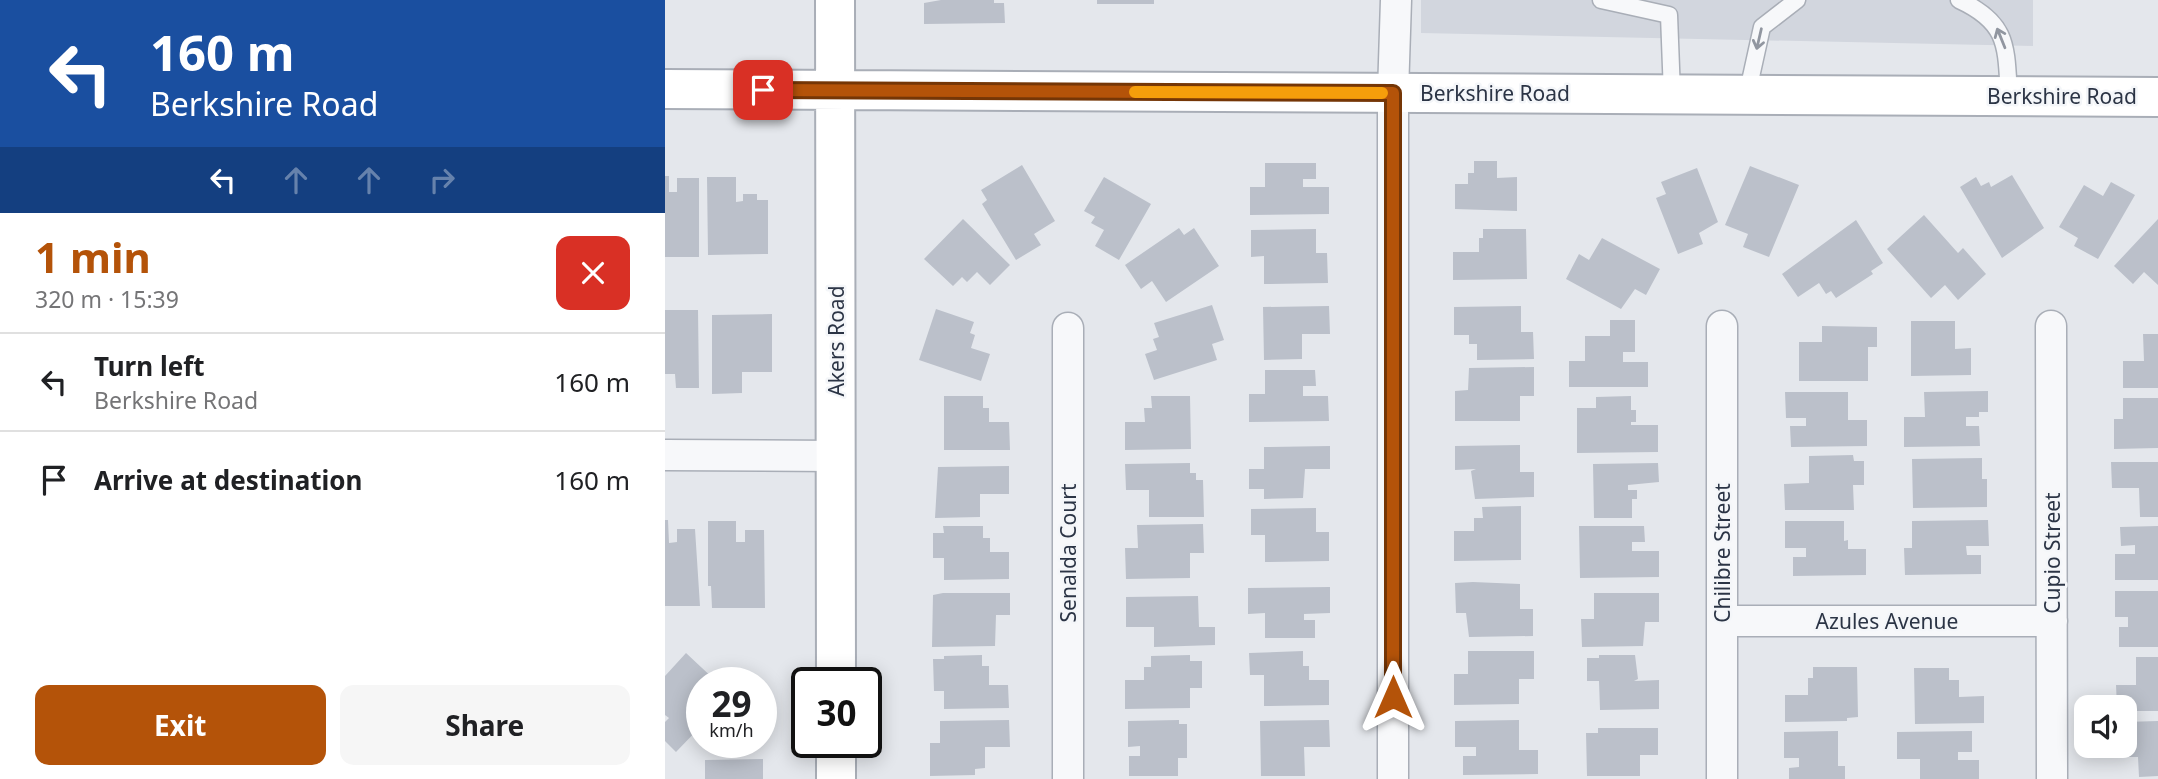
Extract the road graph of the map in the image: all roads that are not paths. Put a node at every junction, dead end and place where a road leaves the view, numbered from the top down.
1 (835, 0) edge
2 (1396, 0) edge
3 (1601, 0) edge
4 (1797, 0) edge
5 (1959, 0) edge
6 (1669, 8) edge
7 (665, 89) edge
8 (836, 90) junction
9 (1393, 93) junction
10 (1672, 94) junction
11 (1747, 95) junction
12 (2009, 96) junction
13 (2158, 97) edge
14 (1722, 326) dead end
15 (2051, 326) dead end
16 (1068, 327) dead end
17 (665, 455) edge
18 (836, 456) junction
19 (1722, 621) junction
20 (2052, 621) junction
21 (836, 667) edge
22 (836, 758) edge
23 (836, 779) edge
24 (1068, 779) edge
25 (1393, 779) edge
26 (1722, 779) edge
27 (2052, 779) edge

1 - 8 street, Akers Road
2 - 9 street
3 - 6 lane
4 -> 11 lane
12 -> 5 lane
6 - 10 lane
7 - 8 street, Berkshire Road
8 - 9 street, Berkshire Road
8 - 18 street, Akers Road
9 - 10 street, Berkshire Road
9 - 25 street
10 - 11 street, Berkshire Road
11 - 12 street, Berkshire Road
12 - 13 street, Berkshire Road
14 - 19 street, Chilibre Street
15 - 20 street, Cupio Street
16 - 24 street, Senalda Court
17 - 18 street
18 - 21 street, Akers Road
19 - 20 street, Azules Avenue
19 - 26 street, Chilibre Street
20 - 27 street, Cupio Street
22 - 23 street

